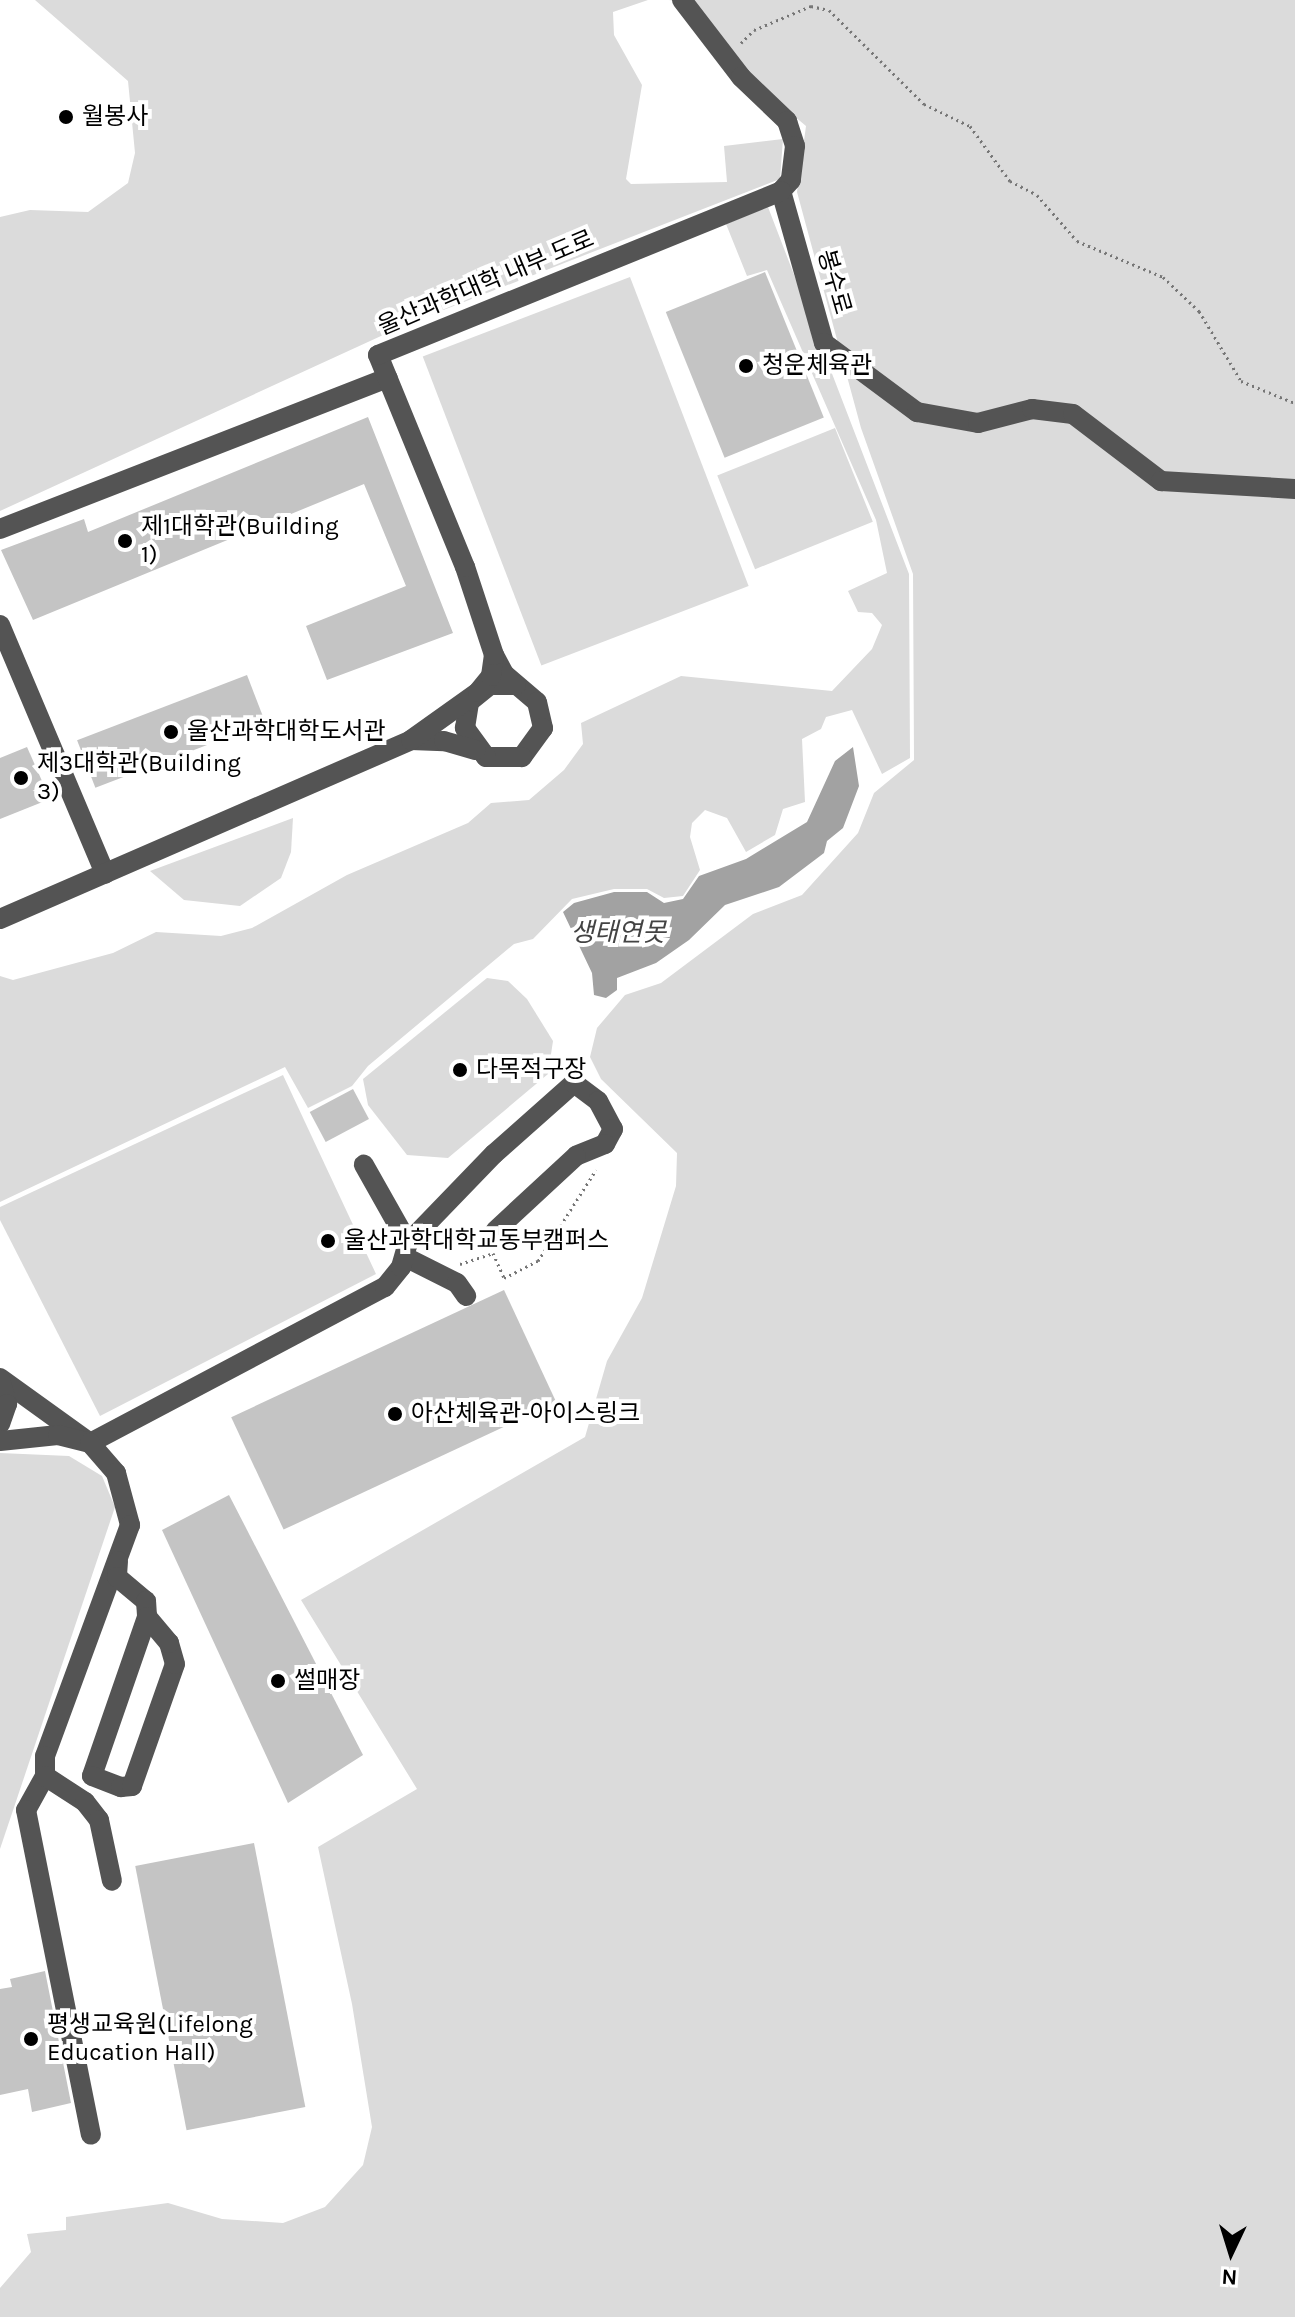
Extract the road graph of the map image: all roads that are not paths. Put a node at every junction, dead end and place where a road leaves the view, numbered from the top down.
1 (682, 0) edge
2 (781, 191) junction
3 (388, 378) junction
4 (1295, 489) edge
5 (0, 529) edge
6 (0, 625) edge
7 (494, 655) junction
8 (516, 685) junction
9 (478, 692) junction
10 (411, 740) junction
11 (476, 750) junction
12 (105, 874) junction
13 (0, 919) edge
14 (364, 1165) dead end
15 (495, 1231) dead end
16 (406, 1250) junction
17 (466, 1296) dead end
18 (0, 1378) edge
19 (0, 1424) edge
20 (0, 1441) edge
21 (90, 1443) junction
22 (118, 1557) junction
23 (147, 1617) junction
24 (45, 1776) junction
25 (112, 1881) dead end
26 (91, 2135) dead end

1 - 2 street
2 - 3 street, 울산과학대학 내부 도로
2 - 4 street, 봉수로
3 - 5 street
3 - 7 street, 울산과학대학 내부 도로
6 - 12 street
7 - 8 street, 울산과학대학 내부 도로
7 - 9 street
8 - 9 street
8 - 11 street
9 - 10 street
9 - 11 street
10 - 11 street
10 - 12 street
12 - 13 street
14 - 16 street
15 - 16 street
16 - 17 street
16 - 21 street
18 - 19 street
18 - 21 street
20 - 21 street
21 - 22 street
22 - 23 street
22 - 24 street
23 - 23 street
24 - 25 street
24 - 26 street

